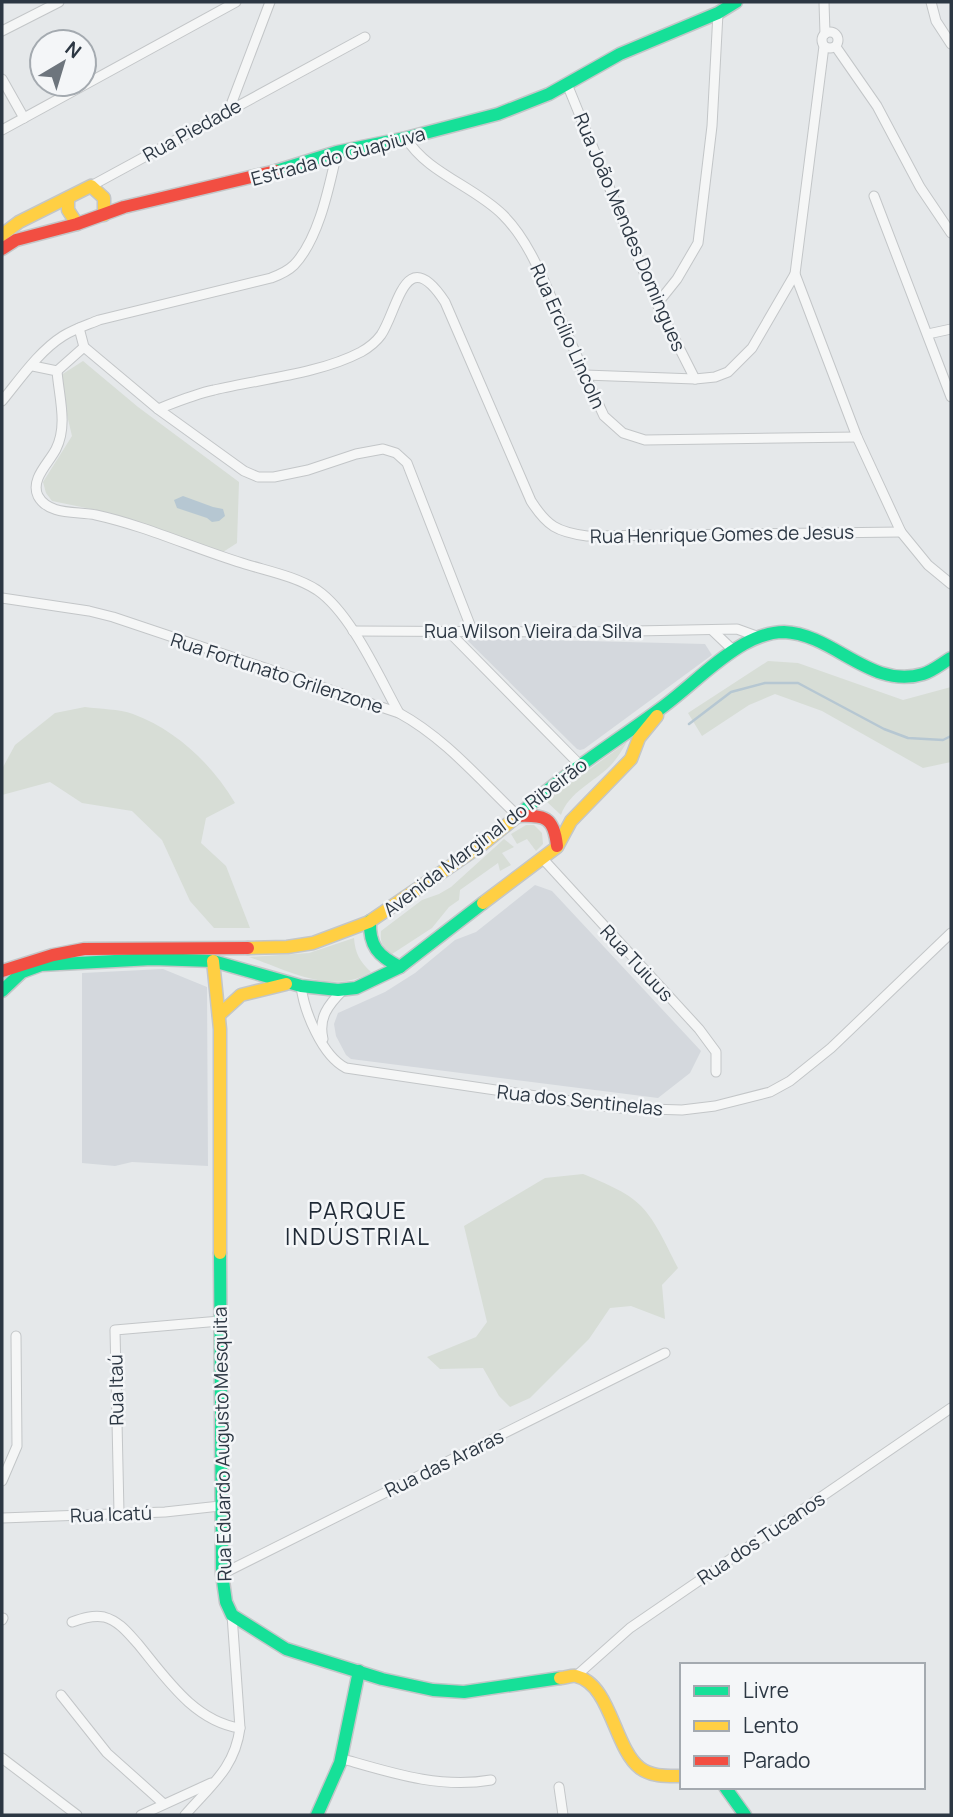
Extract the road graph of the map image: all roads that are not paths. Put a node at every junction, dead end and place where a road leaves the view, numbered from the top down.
1 (59, 2) edge
2 (236, 2) edge
3 (270, 2) edge
4 (736, 2) edge
5 (824, 2) edge
6 (930, 2) edge
7 (718, 13) junction
8 (2, 31) edge
9 (825, 34) junction
10 (365, 37) dead end
11 (951, 43) edge
12 (824, 46) junction
13 (836, 47) junction
14 (2, 79) edge
15 (567, 84) junction
16 (229, 110) junction
17 (24, 118) junction
18 (2, 130) edge
19 (406, 138) junction
20 (337, 152) junction
21 (91, 186) junction
22 (874, 196) dead end
23 (68, 198) junction
24 (104, 198) junction
25 (124, 206) junction
26 (104, 215) junction
27 (77, 224) junction
28 (951, 233) edge
29 (2, 235) edge
30 (2, 249) edge
31 (795, 274) junction
32 (657, 304) junction
33 (79, 328) junction
34 (947, 330) edge
35 (928, 334) junction
36 (951, 338) edge
37 (84, 347) junction
38 (33, 366) junction
39 (57, 371) junction
40 (585, 375) junction
41 (695, 379) junction
42 (951, 397) edge
43 (2, 401) edge
44 (158, 409) junction
45 (857, 437) junction
46 (901, 531) junction
47 (951, 584) edge
48 (2, 598) edge
49 (472, 630) junction
50 (353, 631) junction
51 (448, 631) junction
52 (713, 631) junction
53 (759, 637) junction
54 (734, 651) junction
55 (949, 662) edge
56 (665, 705) junction
57 (399, 713) junction
58 (580, 765) junction
59 (518, 816) junction
60 (557, 847) junction
61 (543, 859) junction
62 (370, 921) junction
63 (951, 933) edge
64 (213, 961) junction
65 (400, 967) junction
66 (2, 971) edge
67 (288, 983) junction
68 (302, 986) junction
69 (343, 990) junction
70 (2, 991) edge
71 (219, 1015) junction
72 (326, 1048) junction
73 (716, 1072) dead end
74 (220, 1321) junction
75 (16, 1336) dead end
76 (665, 1353) dead end
77 (951, 1408) edge
78 (2, 1481) edge
79 (220, 1506) junction
80 (119, 1514) junction
81 (2, 1518) edge
82 (222, 1574) junction
83 (232, 1615) junction
84 (72, 1622) dead end
85 (359, 1671) junction
86 (576, 1676) junction
87 (61, 1695) dead end
88 (240, 1728) junction
89 (2, 1758) edge
90 (342, 1759) junction
91 (680, 1776) edge
92 (491, 1780) dead end
93 (213, 1783) junction
94 (559, 1787) dead end
95 (726, 1789) edge
96 (154, 1812) edge
97 (77, 1815) edge
98 (185, 1815) edge
99 (317, 1815) edge
100 (563, 1815) edge
101 (745, 1815) edge

1 - 8 street
2 - 17 street
3 - 16 street
4 - 7 main road, Estrada do Guapiuva
5 - 9 street
6 - 11 street
7 - 15 main road, Estrada do Guapiuva
7 - 32 street
9 - 12 street
9 - 13 street
10 - 16 street, Rua Piedade
12 - 13 street
12 - 31 street
13 - 28 street
14 - 17 street
15 - 19 main road, Estrada do Guapiuva
15 - 32 street, Rua João Mendes Domingues
16 - 21 street, Rua Piedade
17 - 18 street
19 - 20 main road, Estrada do Guapiuva
19 - 40 street, Rua Ercílio Lincoln
20 - 25 main road, Estrada do Guapiuva
20 - 33 street
21 - 23 main road, Rua Piedade
21 - 24 main road
22 - 35 street
23 - 27 main road
23 - 29 main road, Rua Piedade
24 - 25 main road
24 - 26 main road
25 - 26 main road, Estrada do Guapiuva
26 - 27 main road, Estrada do Guapiuva
27 - 30 main road, Estrada do Guapiuva
31 - 41 street
31 - 45 street
32 - 41 street, Rua João Mendes Domingues
33 - 37 street
33 - 38 street
34 - 35 street
34 - 36 street
35 - 42 street
37 - 39 street
37 - 44 street
38 - 39 street
38 - 43 street
39 - 50 street
40 - 41 street
40 - 45 street, Rua Ercílio Lincoln
44 - 46 street, Rua Henrique Gomes de Jesus
44 - 49 street
45 - 46 street
46 - 47 street
48 - 57 street, Rua Fortunato Grilenzone
49 - 51 street, Rua Wilson Vieira da Silva
49 - 52 street, Rua Wilson Vieira da Silva
50 - 51 street, Rua Wilson Vieira da Silva
50 - 57 street
51 - 58 street
52 - 53 street, Rua Wilson Vieira da Silva
52 - 54 street
53 - 54 main road, Avenida Marginal do Ribeirão
53 - 55 main road, Avenida Marginal do Ribeirão
54 - 56 main road, Avenida Marginal do Ribeirão
56 - 58 main road, Avenida Marginal do Ribeirão
56 - 60 main road, Avenida Marginal do Ribeirão
57 - 59 street, Rua Fortunato Grilenzone
58 - 59 main road, Avenida Marginal do Ribeirão
59 - 60 main road
59 - 62 main road, Avenida Marginal do Ribeirão
60 - 61 main road, Avenida Marginal do Ribeirão
61 - 65 main road, Avenida Marginal do Ribeirão
61 - 73 street, Rua Tuiuus
62 - 65 main road
62 - 66 main road, Avenida Marginal do Ribeirão
63 - 72 street, Rua dos Sentinelas
64 - 67 main road, Avenida Marginal do Ribeirão
64 - 70 main road, Avenida Marginal do Ribeirão
64 - 71 main road, Rua Eduardo Augusto Mesquita
65 - 69 main road, Avenida Marginal do Ribeirão
67 - 68 main road, Avenida Marginal do Ribeirão
67 - 71 main road
68 - 69 main road, Avenida Marginal do Ribeirão
68 - 72 street, Rua dos Sentinelas
69 - 72 street
71 - 74 main road, Rua Eduardo Augusto Mesquita
74 - 79 main road, Rua Eduardo Augusto Mesquita
74 - 80 street, Rua Itaú
75 - 78 street
76 - 82 street, Rua das Araras
77 - 86 street, Rua dos Tucanos
79 - 80 street, Rua Icatú
79 - 82 main road, Rua Eduardo Augusto Mesquita
80 - 81 street, Rua Icatú
82 - 83 main road, Rua Eduardo Augusto Mesquita
83 - 85 main road
83 - 88 street
84 - 88 street
85 - 86 main road
85 - 90 main road
86 - 91 main road
87 - 96 street
88 - 93 street
89 - 97 street
90 - 92 street
90 - 99 main road
93 - 96 street
93 - 98 street
94 - 100 street
95 - 101 main road

